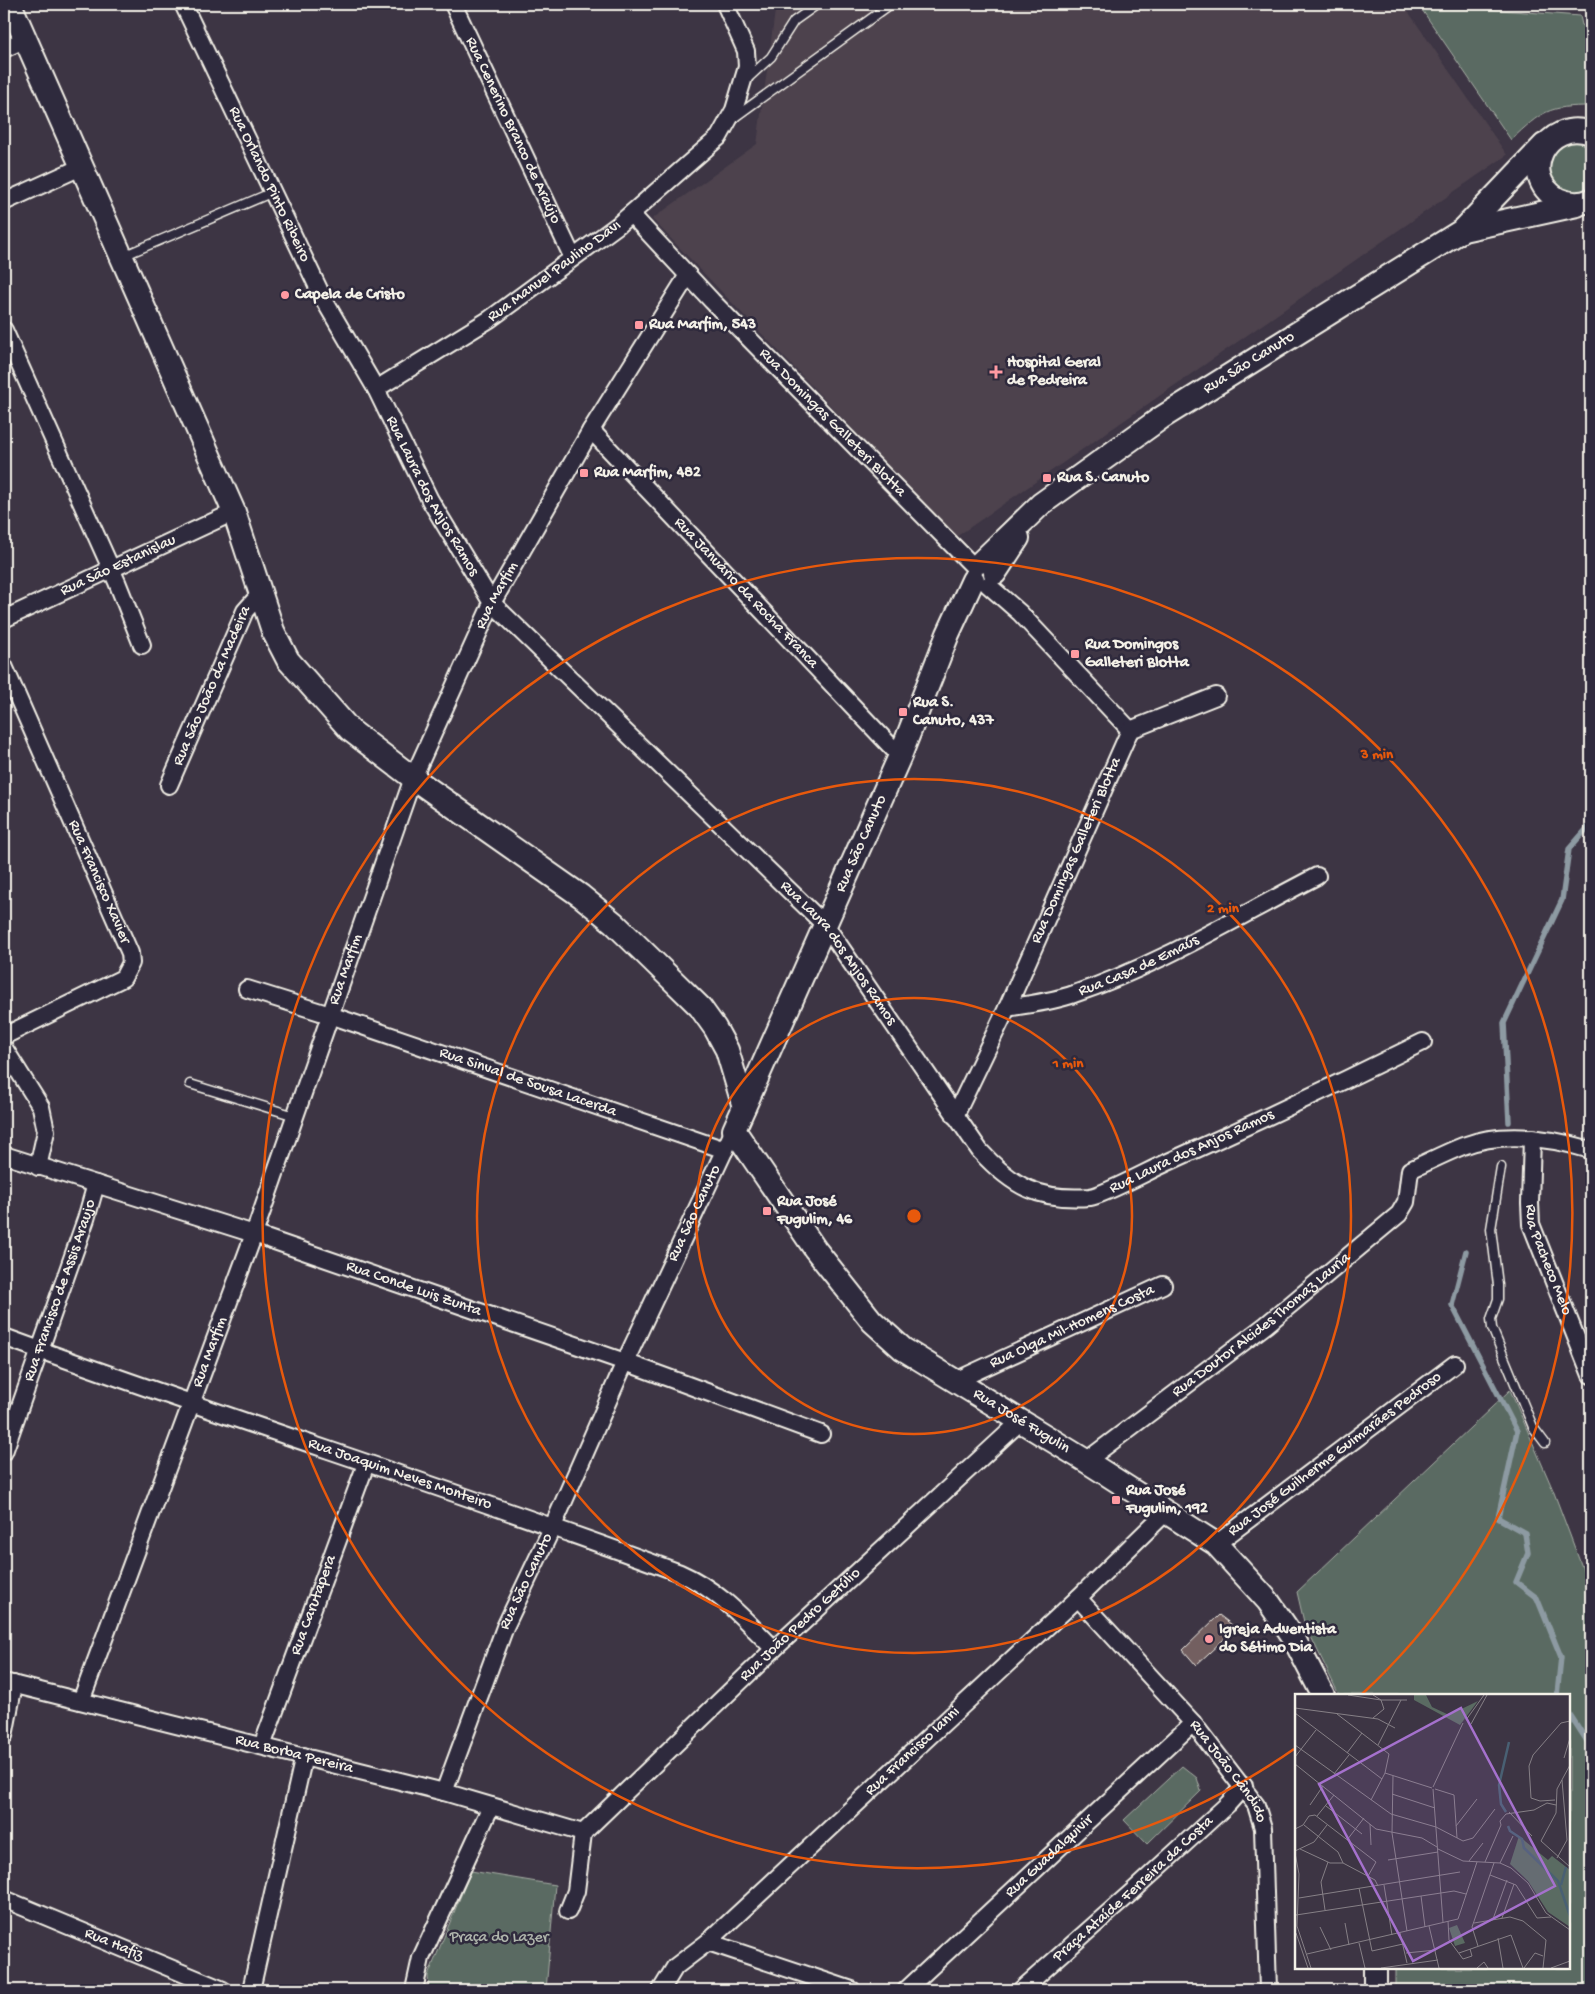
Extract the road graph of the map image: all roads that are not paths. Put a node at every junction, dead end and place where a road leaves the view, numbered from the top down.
1 (10, 4) edge
2 (183, 4) edge
3 (453, 4) edge
4 (725, 4) edge
5 (818, 4) edge
6 (892, 4) edge
7 (26, 39) junction
8 (4, 49) edge
9 (742, 82) junction
10 (729, 122) junction
11 (1587, 130) edge
12 (1544, 145) junction
13 (81, 167) junction
14 (273, 192) junction
15 (4, 202) edge
16 (1588, 202) edge
17 (631, 214) junction
18 (1463, 230) junction
19 (572, 256) junction
20 (121, 257) junction
21 (688, 275) junction
22 (4, 330) edge
23 (376, 389) junction
24 (591, 430) junction
25 (234, 512) junction
26 (110, 570) junction
27 (984, 576) junction
28 (261, 593) junction
29 (492, 603) junction
30 (4, 619) edge
31 (142, 646) dead end
32 (4, 666) edge
33 (1216, 696) dead end
34 (1130, 730) junction
35 (900, 756) junction
36 (413, 778) junction
37 (169, 784) dead end
38 (1316, 876) dead end
39 (826, 926) junction
40 (247, 989) dead end
41 (1006, 1008) junction
42 (330, 1015) junction
43 (4, 1036) edge
44 (1423, 1042) dead end
45 (4, 1048) edge
46 (190, 1084) dead end
47 (744, 1107) junction
48 (295, 1116) junction
49 (955, 1116) junction
50 (1532, 1138) junction
51 (730, 1140) junction
52 (1591, 1150) edge
53 (4, 1155) edge
54 (38, 1166) junction
55 (1501, 1167) dead end
56 (96, 1184) junction
57 (254, 1234) junction
58 (1163, 1285) dead end
59 (4, 1337) edge
60 (39, 1350) junction
61 (624, 1362) junction
62 (1455, 1364) dead end
63 (1591, 1375) edge
64 (954, 1381) junction
65 (192, 1404) junction
66 (1021, 1421) junction
67 (821, 1434) dead end
68 (1545, 1443) dead end
69 (4, 1452) edge
70 (1086, 1461) junction
71 (366, 1464) junction
72 (1165, 1513) junction
73 (554, 1526) junction
74 (1216, 1544) junction
75 (1078, 1598) junction
76 (774, 1649) junction
77 (9, 1683) edge
78 (1323, 1694) edge
79 (81, 1701) junction
80 (1193, 1723) junction
81 (4, 1736) edge
82 (262, 1746) junction
83 (304, 1756) junction
84 (1244, 1786) junction
85 (444, 1792) junction
86 (491, 1806) junction
87 (583, 1833) junction
88 (4, 1899) edge
89 (568, 1911) dead end
90 (708, 1942) junction
91 (1375, 1969) edge
92 (223, 1990) edge
93 (251, 1990) edge
94 (414, 1990) edge
95 (661, 1990) edge
96 (852, 1990) edge
97 (906, 1990) edge
98 (1021, 1990) edge
99 (1268, 1990) edge
100 (1375, 1990) edge

1 - 7 street
2 - 14 street, Rua Orlando Pinto Ribeiro
3 - 19 street, Rua Cenerino Branco de Araújo
4 - 9 street, Rua Manuel Paulino Davi
5 - 9 lane
6 - 10 lane
7 - 8 street
7 - 13 street
9 - 10 street, Rua Manuel Paulino Davi
10 - 17 street, Rua Manuel Paulino Davi
11 - 12 street, Rua São Canuto
12 - 16 street
12 - 18 street, Rua São Canuto
13 - 15 street
13 - 20 street
14 - 20 lane
14 - 23 street, Rua Orlando Pinto Ribeiro
16 - 18 street, Rua São Canuto
17 - 19 street, Rua Manuel Paulino Davi
17 - 21 street, Rua Domingas Galleteri Blotta
18 - 27 street, Rua São Canuto
19 - 23 street, Rua Manuel Paulino Davi
20 - 25 street
21 - 24 street, Rua Marfim
21 - 27 street, Rua Domingas Galleteri Blotta
22 - 26 street
23 - 29 street, Rua Laura dos Anjos Ramos
24 - 29 street, Rua Marfim
24 - 35 street, Rua Januário da Rocha Franca
25 - 26 street, Rua São Estanislau
25 - 28 street
26 - 30 street, Rua São Estanislau
26 - 31 street
27 - 34 street, Rua Domingas Galleteri Blotta
27 - 35 street, Rua São Canuto
28 - 36 street
28 - 37 street, Rua São João da Madeira
29 - 36 street, Rua Marfim
29 - 39 street, Rua Laura dos Anjos Ramos
32 - 43 street, Rua Francisco Xavier
33 - 34 street
34 - 41 street, Rua Domingas Galleteri Blotta
35 - 39 street, Rua São Canuto
36 - 42 street, Rua Marfim
36 - 47 street
38 - 41 street, Rua Casa de Emaús
39 - 47 street, Rua São Canuto
39 - 49 street, Rua Laura dos Anjos Ramos
40 - 42 street, Rua Sinval de Sousa Lacerda
41 - 49 street, Rua Domingas Galleteri Blotta
42 - 48 street, Rua Marfim
42 - 51 street, Rua Sinval de Sousa Lacerda
44 - 49 street, Rua Laura dos Anjos Ramos
45 - 54 street
46 - 48 lane
47 - 51 street, Rua São Canuto
48 - 57 street, Rua Marfim
50 - 52 street
50 - 63 street, Rua Pacheco Melo
50 - 70 street, Rua Doutor Alcides Thomaz Lauria
51 - 61 street, Rua São Canuto
51 - 64 street, Rua José Fugulin
53 - 54 street, Rua Conde Luis Zunta
54 - 56 street, Rua Conde Luis Zunta
55 - 68 lane
56 - 57 street, Rua Conde Luis Zunta
56 - 60 street, Rua Francisco de Assis Araujo
57 - 61 street, Rua Conde Luis Zunta
57 - 65 street, Rua Marfim
58 - 64 street, Rua Olga Mil-Homens Costa
59 - 60 street, Rua Joaquim Neves Monteiro
60 - 65 street, Rua Joaquim Neves Monteiro
60 - 69 street, Rua Francisco de Assis Araujo
61 - 67 street, Rua Conde Luis Zunta
61 - 73 street, Rua São Canuto
62 - 74 street, Rua José Guilherme Guimarães Pedroso
64 - 66 street, Rua José Fugulin
65 - 71 street, Rua Joaquim Neves Monteiro
65 - 79 street, Rua Marfim
66 - 70 street, Rua José Fugulin
66 - 76 street, Rua João Pedro Getúlio
70 - 72 street, Rua José Fugulin
71 - 73 street, Rua Joaquim Neves Monteiro
71 - 82 street, Rua Carutapera
72 - 74 street, Rua José Fugulin
72 - 75 street, Rua Francisco Ianni
73 - 76 street, Rua Joaquim Neves Monteiro
73 - 85 street, Rua São Canuto
74 - 78 street, Rua José Fugulin
75 - 80 street, Rua João Cândido
75 - 90 street, Rua Francisco Ianni
76 - 87 street, Rua João Pedro Getúlio
77 - 79 street, Rua Borba Pereira
77 - 81 street
79 - 82 street, Rua Borba Pereira
80 - 84 street, Rua João Cândido
80 - 97 street, Rua Guadalquivir
82 - 83 street, Rua Borba Pereira
83 - 85 street, Rua Borba Pereira
83 - 93 street
84 - 98 street, Praça Ataíde Ferreira da Costa
84 - 99 street, Rua João Cândido
85 - 86 street, Rua Borba Pereira
86 - 87 street, Rua Borba Pereira
86 - 94 street
87 - 89 street
88 - 92 street, Rua Hafiz
90 - 95 street, Rua Francisco Ianni
90 - 96 street
91 - 100 street

